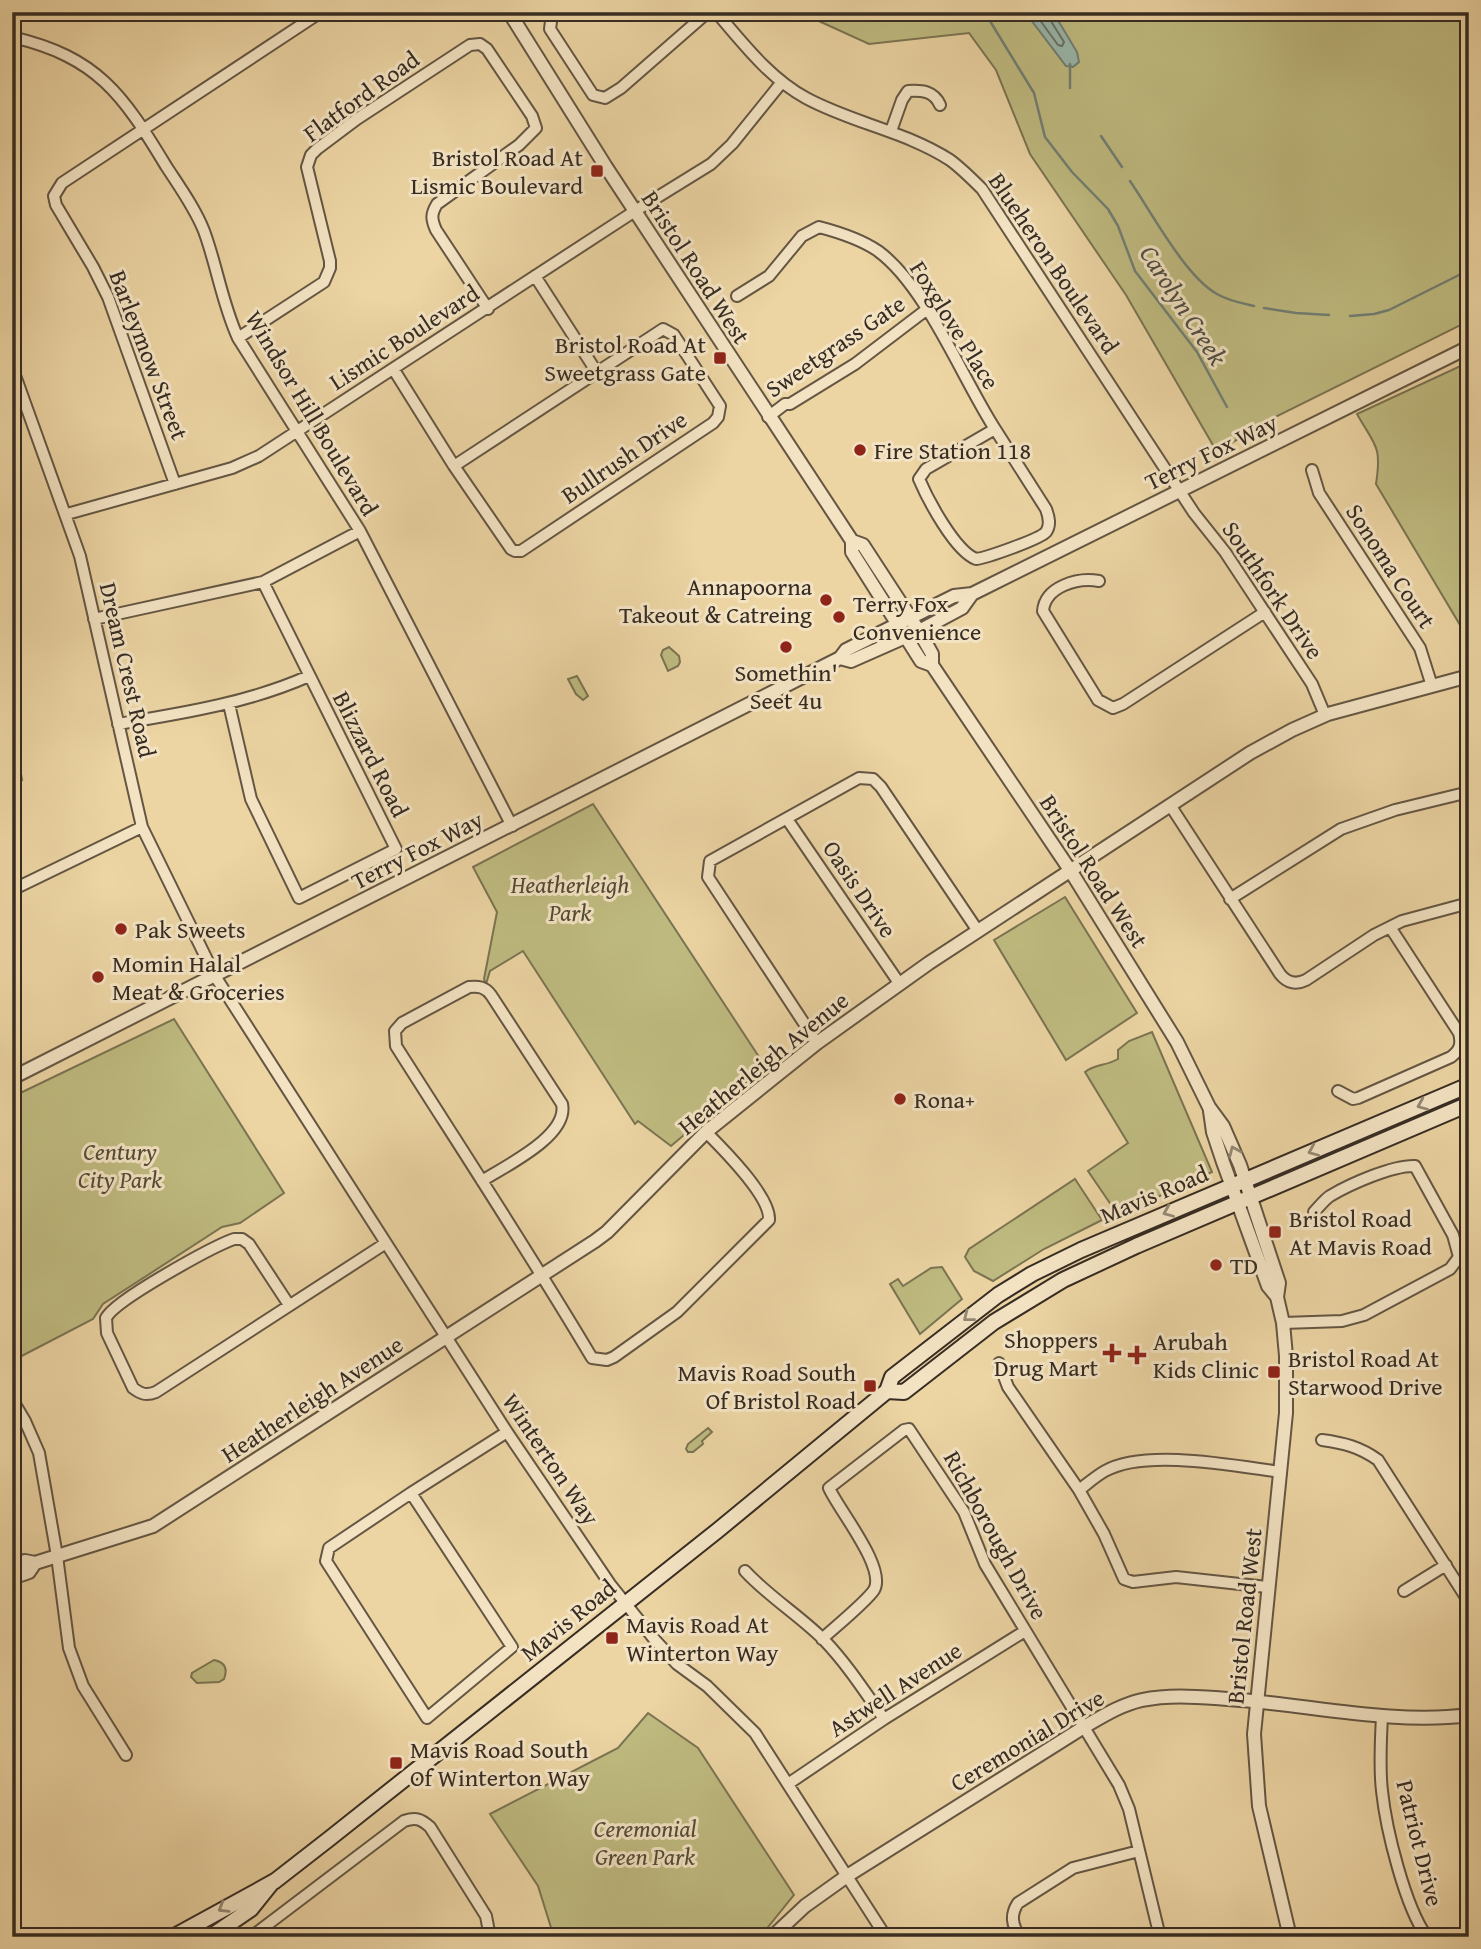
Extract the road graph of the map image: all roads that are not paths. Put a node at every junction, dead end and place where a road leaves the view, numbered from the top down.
1 (321, 12) edge
2 (509, 12) edge
3 (708, 12) edge
4 (716, 12) edge
5 (552, 14) dead end
6 (12, 37) edge
7 (782, 82) junction
8 (940, 105) dead end
9 (143, 128) junction
10 (891, 131) junction
11 (635, 211) junction
12 (535, 276) junction
13 (737, 296) dead end
14 (488, 309) junction
15 (926, 310) junction
16 (238, 338) junction
17 (1469, 347) edge
18 (12, 367) edge
19 (394, 370) junction
20 (596, 371) junction
21 (768, 417) junction
22 (995, 429) junction
23 (296, 430) junction
24 (454, 466) junction
25 (1312, 470) dead end
26 (175, 484) junction
27 (1180, 491) junction
28 (66, 514) junction
29 (360, 531) junction
30 (852, 541) junction
31 (1098, 581) dead end
32 (263, 582) junction
33 (972, 594) junction
34 (1265, 612) junction
35 (911, 618) junction
36 (94, 619) junction
37 (898, 624) junction
38 (919, 631) junction
39 (906, 636) junction
40 (840, 658) junction
41 (932, 665) junction
42 (309, 676) junction
43 (1469, 676) edge
44 (1432, 686) junction
45 (229, 704) junction
46 (1325, 715) junction
47 (118, 724) junction
48 (1469, 792) edge
49 (1170, 805) junction
50 (787, 819) junction
51 (512, 825) junction
52 (142, 827) junction
53 (1070, 870) junction
54 (12, 890) edge
55 (1230, 899) junction
56 (1469, 903) edge
57 (1390, 927) junction
58 (978, 931) junction
59 (215, 976) junction
60 (899, 983) junction
61 (817, 1043) junction
62 (12, 1078) edge
63 (1469, 1085) edge
64 (1338, 1091) dead end
65 (1469, 1104) edge
66 (706, 1132) junction
67 (482, 1181) junction
68 (1238, 1182) junction
69 (1245, 1201) junction
70 (1314, 1212) dead end
71 (386, 1242) junction
72 (542, 1275) junction
73 (289, 1305) junction
74 (1283, 1323) junction
75 (447, 1336) junction
76 (999, 1363) dead end
77 (887, 1391) junction
78 (12, 1399) edge
79 (507, 1433) junction
80 (1322, 1440) dead end
81 (1281, 1472) junction
82 (1079, 1490) junction
83 (411, 1493) junction
84 (57, 1556) junction
85 (35, 1563) junction
86 (12, 1565) edge
87 (1446, 1565) junction
88 (745, 1571) dead end
89 (12, 1578) edge
90 (1268, 1587) junction
91 (1404, 1591) dead end
92 (1469, 1602) edge
93 (625, 1604) junction
94 (1025, 1631) junction
95 (822, 1639) junction
96 (1256, 1701) junction
97 (1469, 1714) edge
98 (1382, 1715) junction
99 (884, 1719) junction
100 (1084, 1727) junction
101 (126, 1755) dead end
102 (788, 1784) junction
103 (1139, 1851) junction
104 (847, 1876) junction
105 (275, 1881) junction
106 (173, 1937) edge
107 (210, 1937) edge
108 (251, 1937) edge
109 (490, 1937) edge
110 (772, 1937) edge
111 (886, 1937) edge
112 (1020, 1937) edge
113 (1160, 1937) edge
114 (1290, 1937) edge
115 (1427, 1937) edge

1 - 9 street
2 - 11 street, Bristol Road West
3 - 5 street
4 - 7 street, Blueheron Boulevard
6 - 9 street, Windsor Hill Boulevard
7 - 10 street, Blueheron Boulevard
7 - 11 street, Lismic Boulevard
8 - 10 street
9 - 16 street, Windsor Hill Boulevard
9 - 26 street, Barleymow Street
10 - 27 street, Blueheron Boulevard
11 - 12 street, Lismic Boulevard
11 - 21 street, Bristol Road West
12 - 14 street, Lismic Boulevard
12 - 20 street
13 - 15 street, Foxglove Place
14 - 16 street, Flatford Road
14 - 19 street, Lismic Boulevard
15 - 21 street, Sweetgrass Gate
15 - 22 street, Foxglove Place
16 - 23 street, Windsor Hill Boulevard
17 - 27 street, Terry Fox Way
18 - 28 street, Dream Crest Road
19 - 23 street, Lismic Boulevard
19 - 24 street, Bullrush Drive
20 - 24 street, Bullrush Drive
20 - 24 street, Bullrush Drive
21 - 30 street, Bristol Road West
22 - 22 street, Foxglove Place
23 - 26 street, Lismic Boulevard
23 - 29 street, Windsor Hill Boulevard
25 - 44 street, Sonoma Court
26 - 28 street, Lismic Boulevard
27 - 33 street, Terry Fox Way
27 - 34 street, Southfork Drive
28 - 36 street, Dream Crest Road
29 - 32 street
29 - 51 street, Windsor Hill Boulevard
30 - 35 street, Bristol Road West
30 - 37 street, Bristol Road West
31 - 34 street
32 - 36 street
32 - 42 street, Blizzard Road
33 - 35 street, Terry Fox Way
33 - 38 street, Terry Fox Way
34 - 46 street, Southfork Drive
35 - 37 street, Terry Fox Way
35 - 38 street, Bristol Road West
36 - 47 street, Dream Crest Road
37 - 39 street, Bristol Road West
37 - 40 street, Terry Fox Way
38 - 39 street, Terry Fox Way
38 - 41 street, Bristol Road West
39 - 40 street, Terry Fox Way
39 - 41 street, Bristol Road West
40 - 51 street, Terry Fox Way
41 - 53 street, Bristol Road West
42 - 45 street
42 - 45 street, Blizzard Road
43 - 44 street, Heatherleigh Avenue
44 - 46 street, Heatherleigh Avenue
45 - 47 street
46 - 49 street, Heatherleigh Avenue
47 - 52 street, Dream Crest Road
48 - 55 street
49 - 53 street, Heatherleigh Avenue
49 - 55 street
50 - 58 street
50 - 60 street, Oasis Drive
50 - 61 street
51 - 59 street, Terry Fox Way
52 - 54 street
52 - 59 street, Dream Crest Road
53 - 58 street, Heatherleigh Avenue
53 - 68 street, Bristol Road West
55 - 57 street
56 - 57 street
57 - 64 street
58 - 60 street, Heatherleigh Avenue
59 - 62 street, Terry Fox Way
59 - 71 street, Winterton Way
60 - 61 street, Heatherleigh Avenue
61 - 66 street, Heatherleigh Avenue
63 -> 68 main road, Mavis Road
65 - 69 main road, Mavis Road
66 - 72 street, Heatherleigh Avenue
66 - 72 street
67 - 67 street
67 - 72 street
68 - 69 street, Bristol Road West
68 -> 77 main road, Mavis Road
69 - 74 street, Bristol Road West
69 - 77 main road, Mavis Road
70 - 74 street
71 - 73 street
71 - 75 street, Winterton Way
72 - 75 street, Heatherleigh Avenue
73 - 73 street
74 - 81 street, Bristol Road West
75 - 79 street, Winterton Way
75 - 84 street, Heatherleigh Avenue
76 - 82 street
77 - 93 main road, Mavis Road
78 - 84 street
79 - 83 street
79 - 93 street, Winterton Way
80 - 87 street
81 - 82 street
81 - 90 street, Bristol Road West
82 - 90 street
83 - 83 street
84 - 85 street, Heatherleigh Avenue
84 - 101 street
85 - 86 street, Heatherleigh Avenue
85 - 89 street, Heatherleigh Avenue
87 - 91 street
87 - 92 street
88 - 95 street
90 - 96 street, Bristol Road West
93 - 102 street, Winterton Way
93 - 105 main road, Mavis Road
94 - 95 street, Richborough Drive
94 - 99 street, Astwell Avenue
94 - 100 street, Richborough Drive
95 - 99 street
96 - 98 street, Ceremonial Drive
96 - 100 street, Ceremonial Drive
96 - 114 street, Bristol Road West
97 - 98 street, Ceremonial Drive
98 - 115 street, Patriot Drive
99 - 102 street, Astwell Avenue
100 - 103 street, Richborough Drive
100 - 104 street, Ceremonial Drive
102 - 104 street, Winterton Way
103 - 112 street
103 - 113 street, Richborough Drive
104 - 110 street, Ceremonial Drive
104 - 111 street, Winterton Way
105 -> 106 main road, Mavis Road
105 - 107 main road, Mavis Road
108 - 109 street

